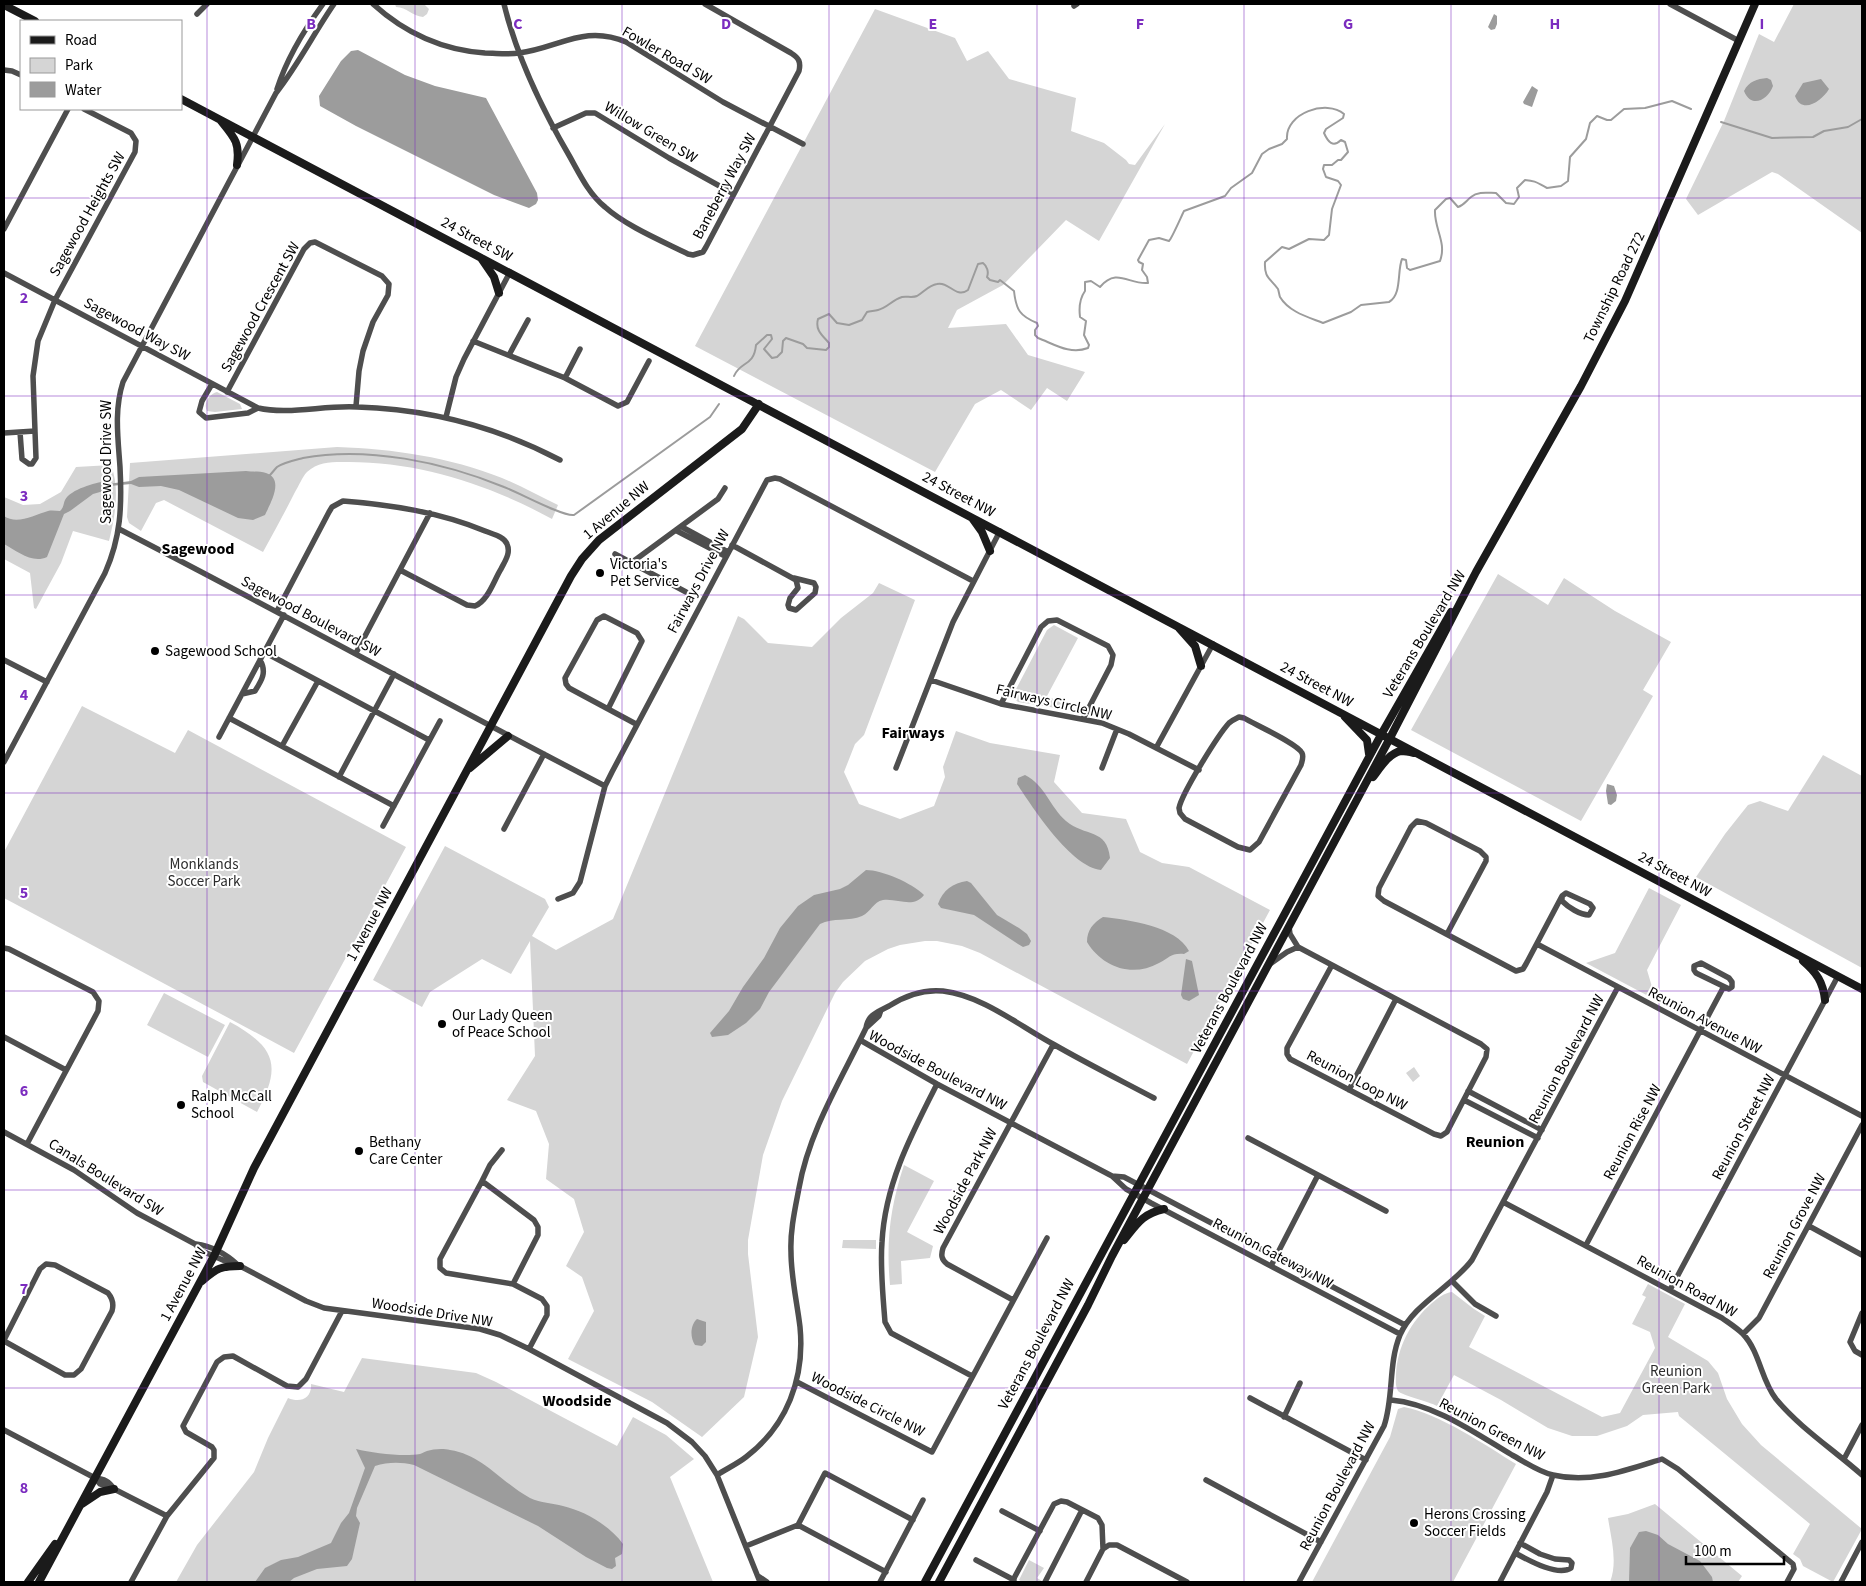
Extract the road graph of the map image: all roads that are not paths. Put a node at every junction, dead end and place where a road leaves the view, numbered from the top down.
1 (4, 4) edge
2 (207, 4) edge
3 (323, 4) edge
4 (334, 4) edge
5 (373, 4) edge
6 (504, 4) edge
7 (705, 4) edge
8 (1670, 4) edge
9 (1755, 4) edge
10 (197, 14) dead end
11 (33, 20) edge
12 (1739, 41) junction
13 (519, 53) junction
14 (4, 70) edge
15 (20, 74) edge
16 (276, 93) junction
17 (182, 99) edge
18 (67, 110) edge
19 (86, 110) edge
20 (218, 118) junction
21 (770, 127) junction
22 (553, 128) junction
23 (253, 137) junction
24 (803, 144) dead end
25 (238, 166) junction
26 (734, 194) junction
27 (4, 229) edge
28 (480, 257) junction
29 (510, 272) junction
30 (4, 273) edge
31 (499, 293) junction
32 (55, 300) junction
33 (528, 320) dead end
34 (473, 340) junction
35 (142, 346) junction
36 (580, 349) dead end
37 (509, 355) junction
38 (649, 361) dead end
39 (565, 378) junction
40 (212, 384) junction
41 (227, 392) junction
42 (759, 404) junction
43 (356, 406) junction
44 (258, 408) junction
45 (446, 417) junction
46 (35, 431) junction
47 (20, 432) junction
48 (4, 433) edge
49 (560, 460) dead end
50 (725, 488) dead end
51 (430, 513) junction
52 (969, 515) junction
53 (119, 529) junction
54 (679, 529) junction
55 (1000, 531) junction
56 (732, 545) junction
57 (990, 550) junction
58 (615, 554) dead end
59 (727, 554) junction
60 (632, 563) junction
61 (400, 570) junction
62 (1476, 572) junction
63 (794, 578) junction
64 (974, 581) junction
65 (686, 592) dead end
66 (277, 611) junction
67 (284, 615) junction
68 (1176, 625) junction
69 (1213, 644) junction
70 (264, 652) junction
71 (356, 653) junction
72 (4, 660) edge
73 (260, 660) junction
74 (1201, 666) junction
75 (394, 674) junction
76 (931, 680) junction
77 (318, 681) junction
78 (47, 682) junction
79 (242, 694) junction
80 (1001, 704) junction
81 (608, 708) junction
82 (1338, 710) junction
83 (374, 711) junction
84 (229, 718) junction
85 (1083, 719) junction
86 (440, 720) dead end
87 (636, 724) junction
88 (490, 727) junction
89 (1117, 729) junction
90 (1382, 733) junction
91 (508, 736) junction
92 (219, 738) dead end
93 (1390, 738) junction
94 (429, 740) junction
95 (282, 746) junction
96 (1156, 748) junction
97 (1418, 753) junction
98 (544, 754) junction
99 (1369, 756) junction
100 (4, 762) edge
101 (896, 768) dead end
102 (1102, 768) dead end
103 (1199, 770) junction
104 (465, 772) junction
105 (339, 777) junction
106 (605, 786) junction
107 (1359, 794) junction
108 (394, 806) junction
109 (384, 826) dead end
110 (504, 829) dead end
111 (1562, 896) junction
112 (558, 899) dead end
113 (1289, 926) junction
114 (1447, 934) junction
115 (1537, 944) junction
116 (1298, 947) junction
117 (1783, 947) junction
118 (4, 948) edge
119 (1332, 965) junction
120 (1268, 967) junction
121 (1838, 976) junction
122 (1618, 987) junction
123 (1723, 988) junction
124 (1862, 989) edge
125 (1396, 999) junction
126 (1825, 1000) junction
127 (1700, 1031) junction
128 (4, 1037) edge
129 (860, 1040) junction
130 (1053, 1045) junction
131 (66, 1070) junction
132 (1785, 1076) junction
133 (937, 1084) junction
134 (1349, 1090) junction
135 (1468, 1091) junction
136 (1154, 1098) dead end
137 (1464, 1100) junction
138 (1862, 1116) edge
139 (1010, 1123) junction
140 (1862, 1125) edge
141 (1542, 1130) junction
142 (4, 1132) edge
143 (1248, 1138) dead end
144 (1538, 1138) junction
145 (27, 1144) junction
146 (502, 1150) dead end
147 (1318, 1175) junction
148 (1112, 1176) junction
149 (482, 1181) junction
150 (1138, 1185) junction
151 (1147, 1190) junction
152 (1134, 1193) junction
153 (1143, 1198) junction
154 (1504, 1202) junction
155 (1164, 1210) junction
156 (1386, 1211) dead end
157 (1809, 1226) junction
158 (1047, 1238) dead end
159 (1586, 1246) junction
160 (215, 1253) junction
161 (1862, 1255) edge
162 (1112, 1256) junction
163 (1275, 1257) junction
164 (240, 1266) junction
165 (1271, 1266) junction
166 (1453, 1282) junction
167 (199, 1284) junction
168 (513, 1284) junction
169 (1670, 1290) junction
170 (1012, 1300) junction
171 (342, 1311) junction
172 (1862, 1313) edge
173 (1496, 1316) dead end
174 (1405, 1325) junction
175 (1400, 1334) junction
176 (1743, 1334) junction
177 (4, 1340) edge
178 (529, 1349) junction
179 (1862, 1355) edge
180 (972, 1376) junction
181 (798, 1382) junction
182 (1300, 1383) dead end
183 (1250, 1398) dead end
184 (1391, 1400) junction
185 (1284, 1416) junction
186 (1862, 1425) edge
187 (4, 1430) edge
188 (1844, 1459) junction
189 (1366, 1460) junction
190 (717, 1475) junction
191 (1553, 1475) junction
192 (1862, 1475) edge
193 (95, 1478) junction
194 (1206, 1480) dead end
195 (114, 1488) junction
196 (923, 1500) dead end
197 (81, 1505) junction
198 (1082, 1510) junction
199 (1002, 1511) dead end
200 (75, 1516) junction
201 (167, 1516) junction
202 (913, 1520) junction
203 (798, 1524) junction
204 (1040, 1531) junction
205 (1321, 1542) junction
206 (1862, 1542) edge
207 (1520, 1544) junction
208 (746, 1546) junction
209 (1104, 1549) junction
210 (1515, 1553) junction
211 (976, 1560) dead end
212 (886, 1572) junction
213 (759, 1579) edge
214 (1013, 1581) edge
215 (28, 1582) edge
216 (39, 1582) edge
217 (131, 1582) edge
218 (767, 1582) edge
219 (880, 1582) edge
220 (925, 1582) edge
221 (939, 1582) edge
222 (1044, 1582) edge
223 (1086, 1582) edge
224 (1187, 1582) edge
225 (1299, 1582) edge
226 (1500, 1582) edge
227 (1787, 1582) edge
228 (1841, 1582) edge

1 - 11 street
2 - 10 street
3 - 16 street
4 - 16 street
5 - 13 street, Fowler Road SW
6 - 13 street, Baneberry Way SW
7 - 21 street, Baneberry Way SW
8 - 12 street
9 - 12 street, Township Road 272
12 - 62 street, Township Road 272
13 - 21 street, Fowler Road SW
13 - 22 street, Baneberry Way SW
14 - 15 street
16 - 23 street, Sagewood Drive SW
17 - 20 street, 24 Street SW
18 - 27 street
19 - 32 street, Sagewood Heights SW
20 - 23 street, 24 Street SW
20 - 25 street
21 - 24 street, Fowler Road SW
21 - 26 street, Baneberry Way SW
22 - 26 street, Willow Green SW
22 - 26 street, Baneberry Way SW
23 - 25 street, Sagewood Drive SW
23 - 28 street, 24 Street SW
25 - 35 street, Sagewood Drive SW
28 - 29 street, 24 Street SW
28 - 31 street
29 - 31 street
29 - 42 street, 24 Street SW
30 - 32 street, Sagewood Way SW
31 - 34 street
32 - 35 street, Sagewood Way SW
32 - 46 street, Sagewood Heights SW
33 - 37 street
34 - 37 street
34 - 45 street
35 - 40 street, Sagewood Way SW
35 - 53 street, Sagewood Drive SW
36 - 39 street
37 - 39 street
38 - 39 street
40 - 41 street, Sagewood Way SW
40 - 44 street
41 - 43 street, Sagewood Crescent SW
41 - 44 street, Sagewood Way SW
42 - 52 street, 24 Street NW
42 - 88 street, 1 Avenue NW
43 - 44 street
43 - 45 street
45 - 49 street
46 - 47 street
46 - 47 street, Sagewood Heights SW
47 - 48 street
50 - 54 street
51 - 61 street
51 - 61 street
51 - 66 street
52 - 55 street, 24 Street NW
52 - 57 street
53 - 66 street, Sagewood Boulevard SW
53 - 78 street, Sagewood Drive SW
54 - 59 street
54 - 60 street
55 - 57 street
55 - 68 street, 24 Street NW
56 - 59 street, Fairways Drive NW
56 - 63 street
56 - 64 street, Fairways Drive NW
57 - 64 street
58 - 60 street
59 - 87 street, Fairways Drive NW
60 - 65 street
61 - 71 street
62 - 90 street, Veterans Boulevard NW
62 - 93 street, Veterans Boulevard NW
63 - 63 street
64 - 76 street
66 - 67 street, Sagewood Boulevard SW
67 - 70 street
67 - 71 street, Sagewood Boulevard SW
68 - 69 street, 24 Street NW
68 - 74 street
69 - 74 street
69 - 82 street, 24 Street NW
70 - 73 street
70 - 77 street
71 - 75 street, Sagewood Boulevard SW
72 - 78 street
73 - 79 street
73 - 79 street
74 - 96 street
75 - 83 street
75 - 88 street, Sagewood Boulevard SW
76 - 80 street, Fairways Circle NW
76 - 101 street
77 - 83 street
77 - 95 street
78 - 100 street, Sagewood Drive SW
79 - 84 street
80 - 85 street, Fairways Circle NW
80 - 85 street
81 - 81 street
81 - 87 street
82 - 90 street, 24 Street NW
82 - 99 street
83 - 94 street
83 - 105 street
84 - 92 street
84 - 95 street
85 - 89 street, Fairways Circle NW
86 - 94 street
87 - 106 street, Fairways Drive NW
88 - 91 street
88 - 104 street, 1 Avenue NW
89 - 96 street, Fairways Circle NW
89 - 102 street
90 - 93 street, 24 Street NW
90 - 99 street, Veterans Boulevard NW
91 - 98 street
91 - 104 street
93 - 97 street, 24 Street NW
93 - 107 street, Veterans Boulevard NW
94 - 108 street
95 - 105 street
96 - 103 street, Fairways Circle NW
97 - 107 street
97 - 117 street, 24 Street NW
98 - 106 street
98 - 110 street
99 - 150 street, Veterans Boulevard NW
103 - 103 street
104 - 160 street, 1 Avenue NW
105 - 108 street
106 - 112 street, Fairways Drive NW
107 - 113 street, Veterans Boulevard NW
108 - 109 street
111 - 111 street
111 - 115 street
113 - 116 street
113 - 120 street, Veterans Boulevard NW
114 - 114 street
114 - 115 street
115 - 122 street, Reunion Avenue NW
116 - 119 street, Reunion Loop NW
116 - 120 street
117 - 121 street, 24 Street NW
117 - 126 street
118 - 131 street
119 - 125 street, Reunion Loop NW
119 - 134 street, Reunion Loop NW
120 - 151 street, Veterans Boulevard NW
121 - 124 street, 24 Street NW
121 - 126 street, Reunion Street NW
122 - 127 street, Reunion Avenue NW
122 - 141 street, Reunion Boulevard NW
123 - 123 street
123 - 127 street, Reunion Rise NW
125 - 134 street
125 - 135 street, Reunion Loop NW
126 - 132 street, Reunion Street NW
127 - 132 street, Reunion Avenue NW
127 - 159 street, Reunion Rise NW
128 - 131 street
129 - 130 street
129 - 133 street, Woodside Boulevard NW
129 - 181 street, Woodside Boulevard NW
130 - 136 street
130 - 139 street
131 - 145 street
132 - 138 street, Reunion Avenue NW
132 - 169 street, Reunion Street NW
133 - 139 street, Woodside Boulevard NW
133 - 180 street
134 - 137 street, Reunion Loop NW
135 - 137 street, Reunion Loop NW
135 - 141 street
137 - 144 street
139 - 148 street, Woodside Boulevard NW
139 - 170 street, Woodside Park NW
140 - 157 street, Reunion Grove NW
141 - 144 street, Reunion Boulevard NW
142 - 145 street, Canals Boulevard SW
143 - 147 street
144 - 154 street, Reunion Boulevard NW
145 - 160 street, Canals Boulevard SW
146 - 149 street
147 - 156 street
147 - 163 street
148 - 150 street, Woodside Boulevard NW
148 - 152 street, Woodside Boulevard NW
149 - 168 street
149 - 168 street
150 - 151 street, Reunion Gateway NW
150 - 152 street, Veterans Boulevard NW
151 - 153 street, Veterans Boulevard NW
151 - 163 street, Reunion Gateway NW
152 - 153 street, Reunion Gateway NW
152 - 220 street, Veterans Boulevard NW
153 - 155 street, Reunion Gateway NW
153 - 162 street, Veterans Boulevard NW
154 - 159 street, Reunion Road NW
154 - 166 street, Reunion Boulevard NW
155 - 162 street
155 - 165 street, Reunion Gateway NW
157 - 161 street
157 - 176 street, Reunion Grove NW
158 - 170 street, Woodside Circle NW
159 - 169 street, Reunion Road NW
160 - 164 street, Woodside Drive NW
160 - 167 street, 1 Avenue NW
162 - 221 street, Veterans Boulevard NW
163 - 165 street
163 - 174 street, Reunion Gateway NW
164 - 167 street
164 - 171 street, Woodside Drive NW
165 - 175 street, Reunion Gateway NW
166 - 173 street
166 - 174 street, Reunion Boulevard NW
167 - 193 street, 1 Avenue NW
168 - 178 street
169 - 176 street, Reunion Road NW
170 - 180 street, Woodside Circle NW
171 - 178 street, Woodside Drive NW
171 - 201 street
172 - 179 street
174 - 175 street, Reunion Boulevard NW
175 - 184 street, Reunion Boulevard NW
176 - 188 street, Reunion Road NW
177 - 177 street
178 - 190 street, Woodside Drive NW
180 - 181 street, Woodside Circle NW
181 - 190 street, Woodside Boulevard NW
182 - 185 street
183 - 185 street
184 - 189 street, Reunion Boulevard NW
184 - 191 street, Reunion Green NW
185 - 189 street
186 - 188 street
187 - 193 street
188 - 192 street, Reunion Road NW
189 - 205 street, Reunion Boulevard NW
190 - 208 street, Woodside Drive NW
191 - 207 street
191 - 227 street, Reunion Green NW
193 - 195 street
193 - 197 street, 1 Avenue NW
194 - 205 street
195 - 197 street
195 - 201 street
196 - 202 street
197 - 200 street, 1 Avenue NW
198 - 204 street
198 - 209 street
198 - 222 street
199 - 204 street
200 - 215 street, 1 Avenue NW
200 - 216 street, 1 Avenue NW
201 - 217 street
202 - 203 street
202 - 212 street
203 - 208 street
203 - 212 street
204 - 214 street
205 - 225 street, Reunion Boulevard NW
206 - 228 street
207 - 210 street
207 - 210 street
208 - 213 street, Woodside Drive NW
209 - 223 street
209 - 224 street
210 - 226 street
211 - 214 street
212 - 219 street
213 - 218 street, Woodside Drive NW

